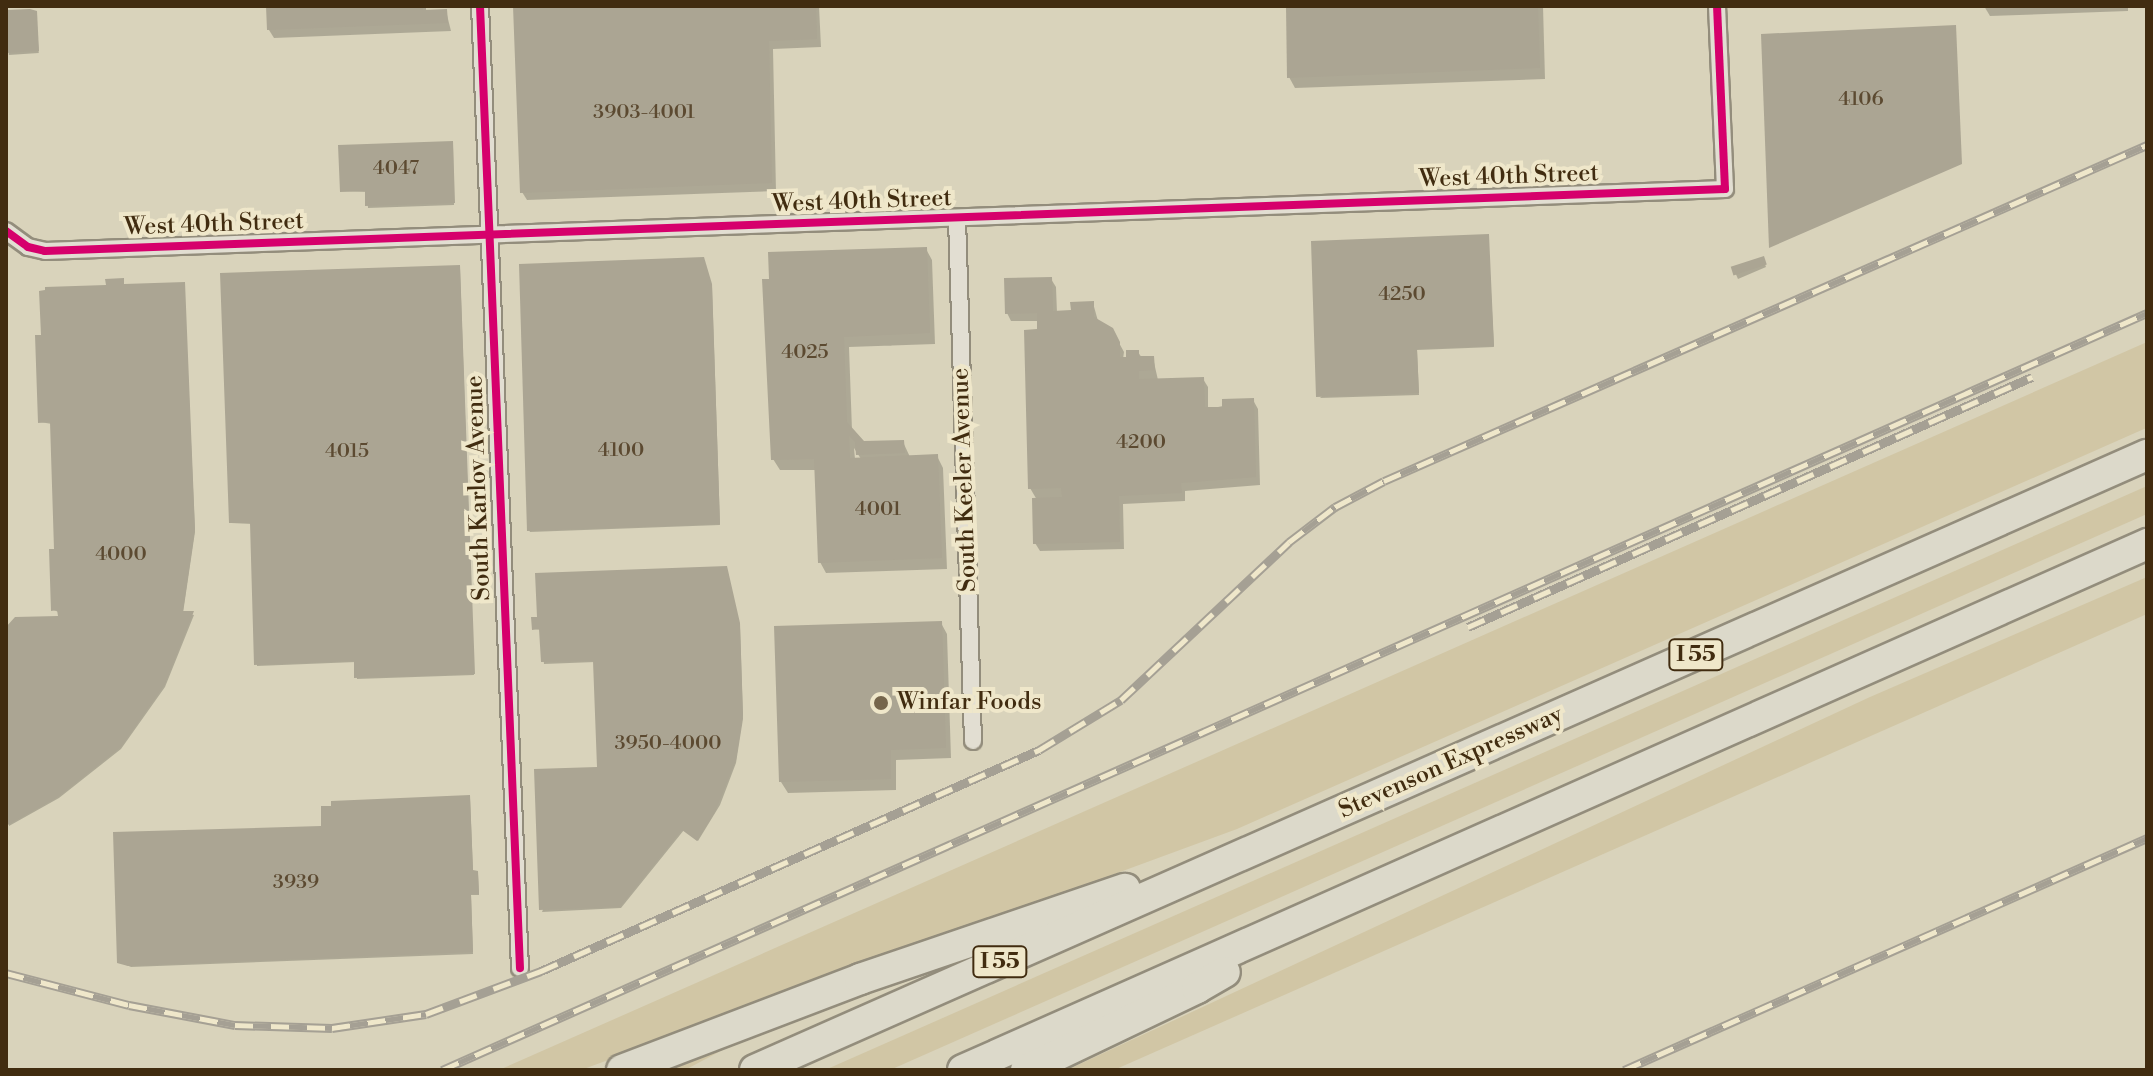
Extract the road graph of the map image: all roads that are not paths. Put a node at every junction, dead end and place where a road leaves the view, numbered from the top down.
1 (480, 6) edge
2 (1717, 6) edge
3 (957, 218) junction
4 (6, 231) edge
5 (489, 235) junction
6 (2147, 455) edge
7 (2147, 544) edge
8 (973, 741) dead end
9 (1246, 854) junction
10 (1332, 906) junction
11 (520, 968) dead end
12 (622, 1070) edge
13 (755, 1070) edge
14 (963, 1070) edge
15 (1026, 1070) edge

1 - 5 street, South Karlov Avenue
2 - 3 street, West 40th Street
3 - 5 street, West 40th Street
3 - 8 street, South Keeler Avenue
4 - 5 street, West 40th Street
5 - 11 street, South Karlov Avenue
6 - 9 highway, Stevenson Expressway / I 55
7 - 10 highway
9 - 12 highway
9 - 13 highway, Stevenson Expressway / I 55
10 - 14 highway
10 - 15 highway

